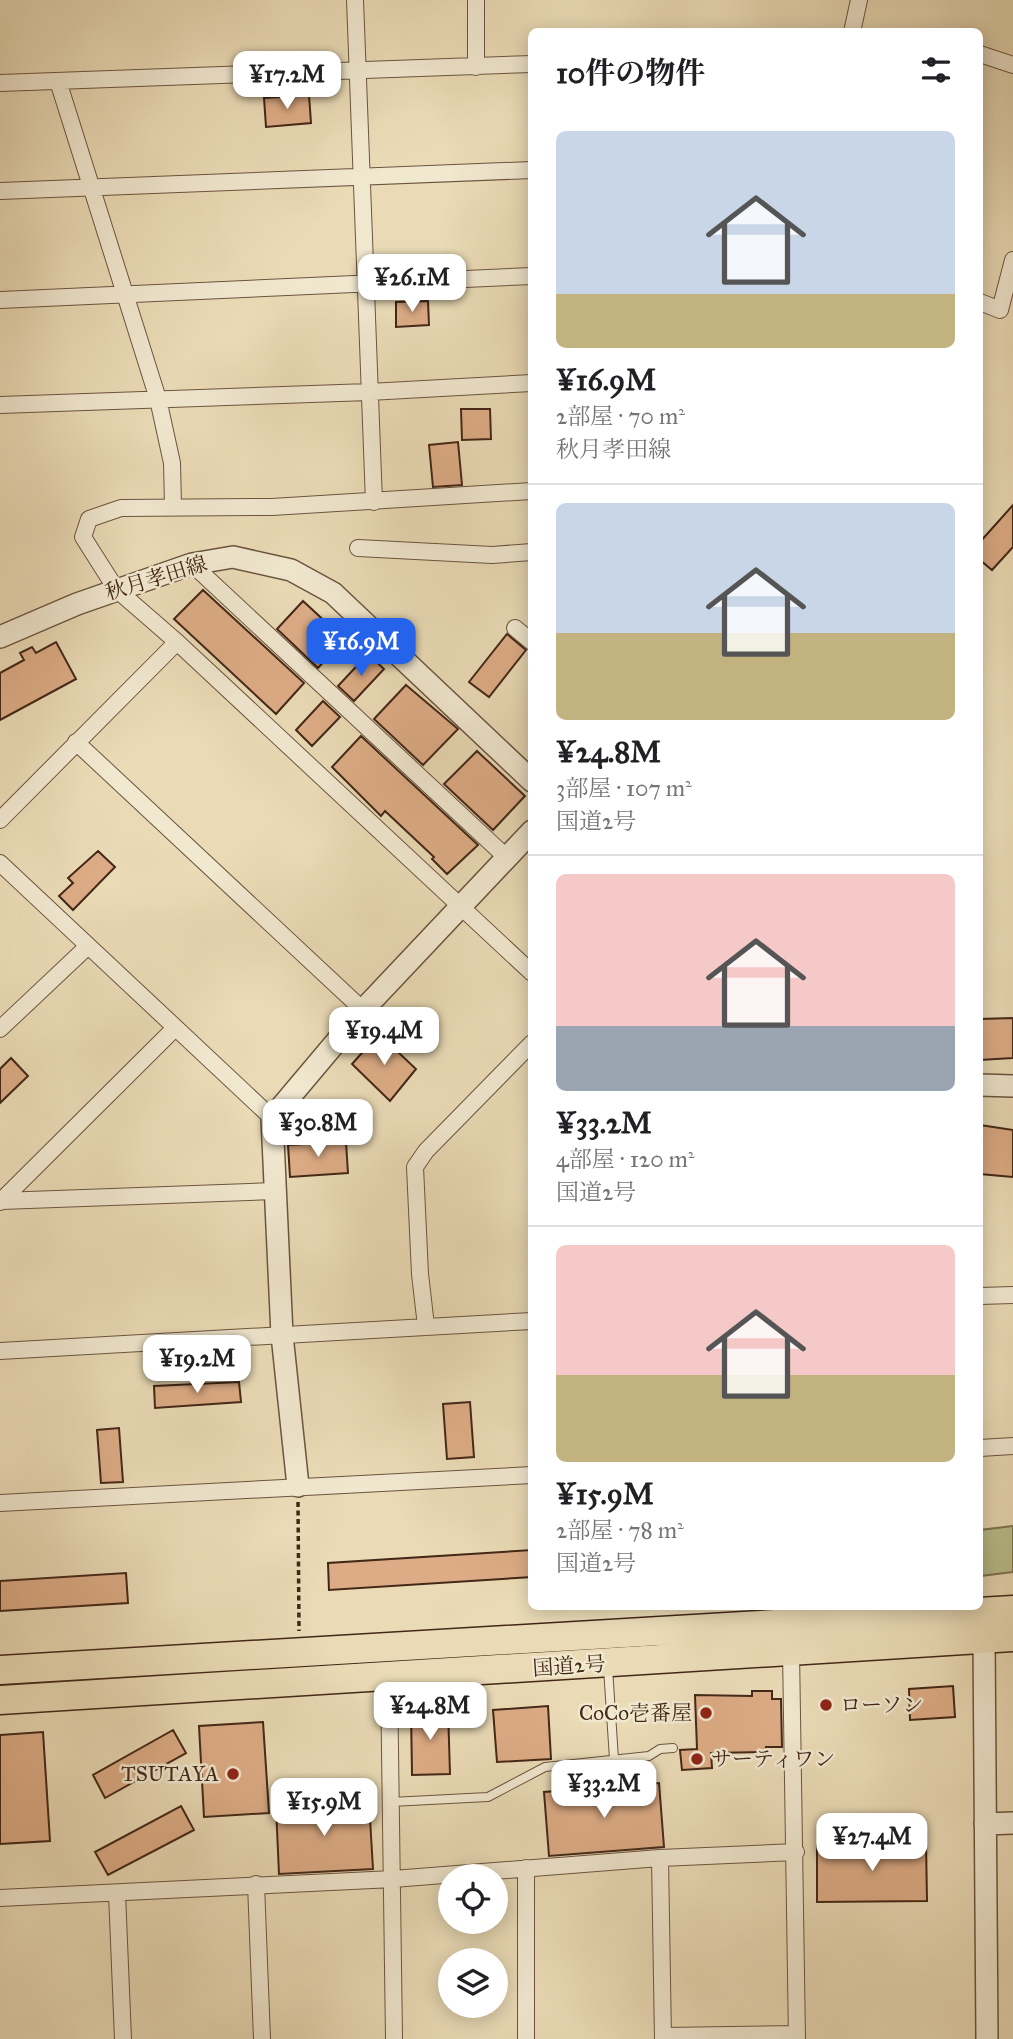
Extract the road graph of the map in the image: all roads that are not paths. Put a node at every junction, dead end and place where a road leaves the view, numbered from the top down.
1 (355, 0) edge
2 (476, 0) edge
3 (859, 0) edge
4 (853, 28) edge
5 (983, 55) edge
6 (528, 64) edge
7 (1013, 65) edge
8 (476, 67) junction
9 (357, 71) junction
10 (58, 81) junction
11 (0, 82) edge
12 (528, 170) edge
13 (360, 176) junction
14 (92, 188) junction
15 (0, 191) edge
16 (1013, 260) edge
17 (528, 276) edge
18 (367, 283) junction
19 (124, 294) junction
20 (0, 300) edge
21 (983, 303) edge
22 (528, 383) edge
23 (369, 392) junction
24 (158, 399) junction
25 (0, 405) edge
26 (528, 491) edge
27 (374, 502) junction
28 (173, 506) junction
29 (358, 548) dead end
30 (528, 552) edge
31 (192, 564) junction
32 (117, 589) junction
33 (515, 628) dead end
34 (0, 637) edge
35 (528, 639) edge
36 (177, 642) junction
37 (76, 742) junction
38 (528, 777) edge
39 (0, 820) edge
40 (528, 835) edge
41 (506, 857) junction
42 (0, 863) edge
43 (462, 908) junction
44 (87, 947) junction
45 (528, 969) edge
46 (363, 1010) junction
47 (0, 1028) edge
48 (175, 1028) junction
49 (528, 1047) edge
50 (983, 1085) edge
51 (1013, 1086) edge
52 (272, 1118) junction
53 (274, 1191) junction
54 (1, 1201) edge
55 (1013, 1295) edge
56 (983, 1296) edge
57 (528, 1321) edge
58 (426, 1326) junction
59 (282, 1335) junction
60 (0, 1351) edge
61 (1013, 1446) edge
62 (983, 1448) edge
63 (528, 1475) edge
64 (298, 1486) junction
65 (0, 1503) edge
66 (1013, 1610) edge
67 (1013, 1637) edge
68 (984, 1638) junction
69 (791, 1651) junction
70 (607, 1663) junction
71 (0, 1670) edge
72 (389, 1678) junction
73 (0, 1700) edge
74 (673, 1748) dead end
75 (614, 1759) junction
76 (391, 1802) junction
77 (1013, 1823) edge
78 (985, 1824) junction
79 (796, 1852) junction
80 (660, 1858) junction
81 (526, 1868) junction
82 (393, 1879) junction
83 (256, 1884) junction
84 (117, 1893) junction
85 (0, 1898) edge
86 (663, 2037) edge
87 (797, 2037) edge
88 (123, 2039) edge
89 (262, 2039) edge
90 (394, 2039) edge
91 (526, 2039) edge
92 (987, 2039) edge

1 - 9 street
2 - 8 street
3 - 4 street
5 - 7 street
6 - 8 street
8 - 9 street
9 - 10 street
9 - 13 street
10 - 11 street
10 - 14 street
12 - 13 street
13 - 14 street
13 - 18 street
14 - 15 street
14 - 19 street
16 - 21 street
17 - 18 street
18 - 19 street
18 - 23 street
19 - 20 street
19 - 24 street
22 - 23 street
23 - 24 street
23 - 27 street
24 - 25 street
24 - 28 street
26 - 27 street
27 - 28 street
28 - 32 street
29 - 30 street
31 - 32 street, 秋月孝田線
31 - 38 street, 秋月孝田線
31 - 41 street
32 - 34 street, 秋月孝田線
32 - 36 street
33 - 35 street
36 - 37 street
36 - 43 street
37 - 39 street
37 - 46 street
40 - 41 street
41 - 43 street
42 - 44 street
43 - 45 street
43 - 46 street
44 - 47 street
44 - 48 street
46 - 52 street
48 - 52 street
48 - 54 street
49 - 58 street
50 - 51 street
52 - 53 street
53 - 54 street
53 - 59 street
55 - 56 street
57 - 58 street
58 - 59 street
59 - 60 street
59 - 64 street
61 - 62 street
63 - 64 street
64 - 65 street
66 - 71 highway, 国道2号
67 - 68 highway, 国道2号
68 - 69 highway, 国道2号
68 - 78 street
69 - 70 highway, 国道2号
69 - 79 street
70 - 72 highway, 国道2号
70 - 75 lane
72 - 73 highway, 国道2号
72 - 76 street
74 - 75 lane
75 - 76 lane
76 - 82 street
77 - 78 street
78 - 92 street
79 - 80 street
79 - 87 street
80 - 81 street
80 - 86 street
81 - 82 street
81 - 91 street
82 - 83 street
82 - 90 street
83 - 84 street
83 - 89 street
84 - 85 street
84 - 88 street
86 - 87 street

